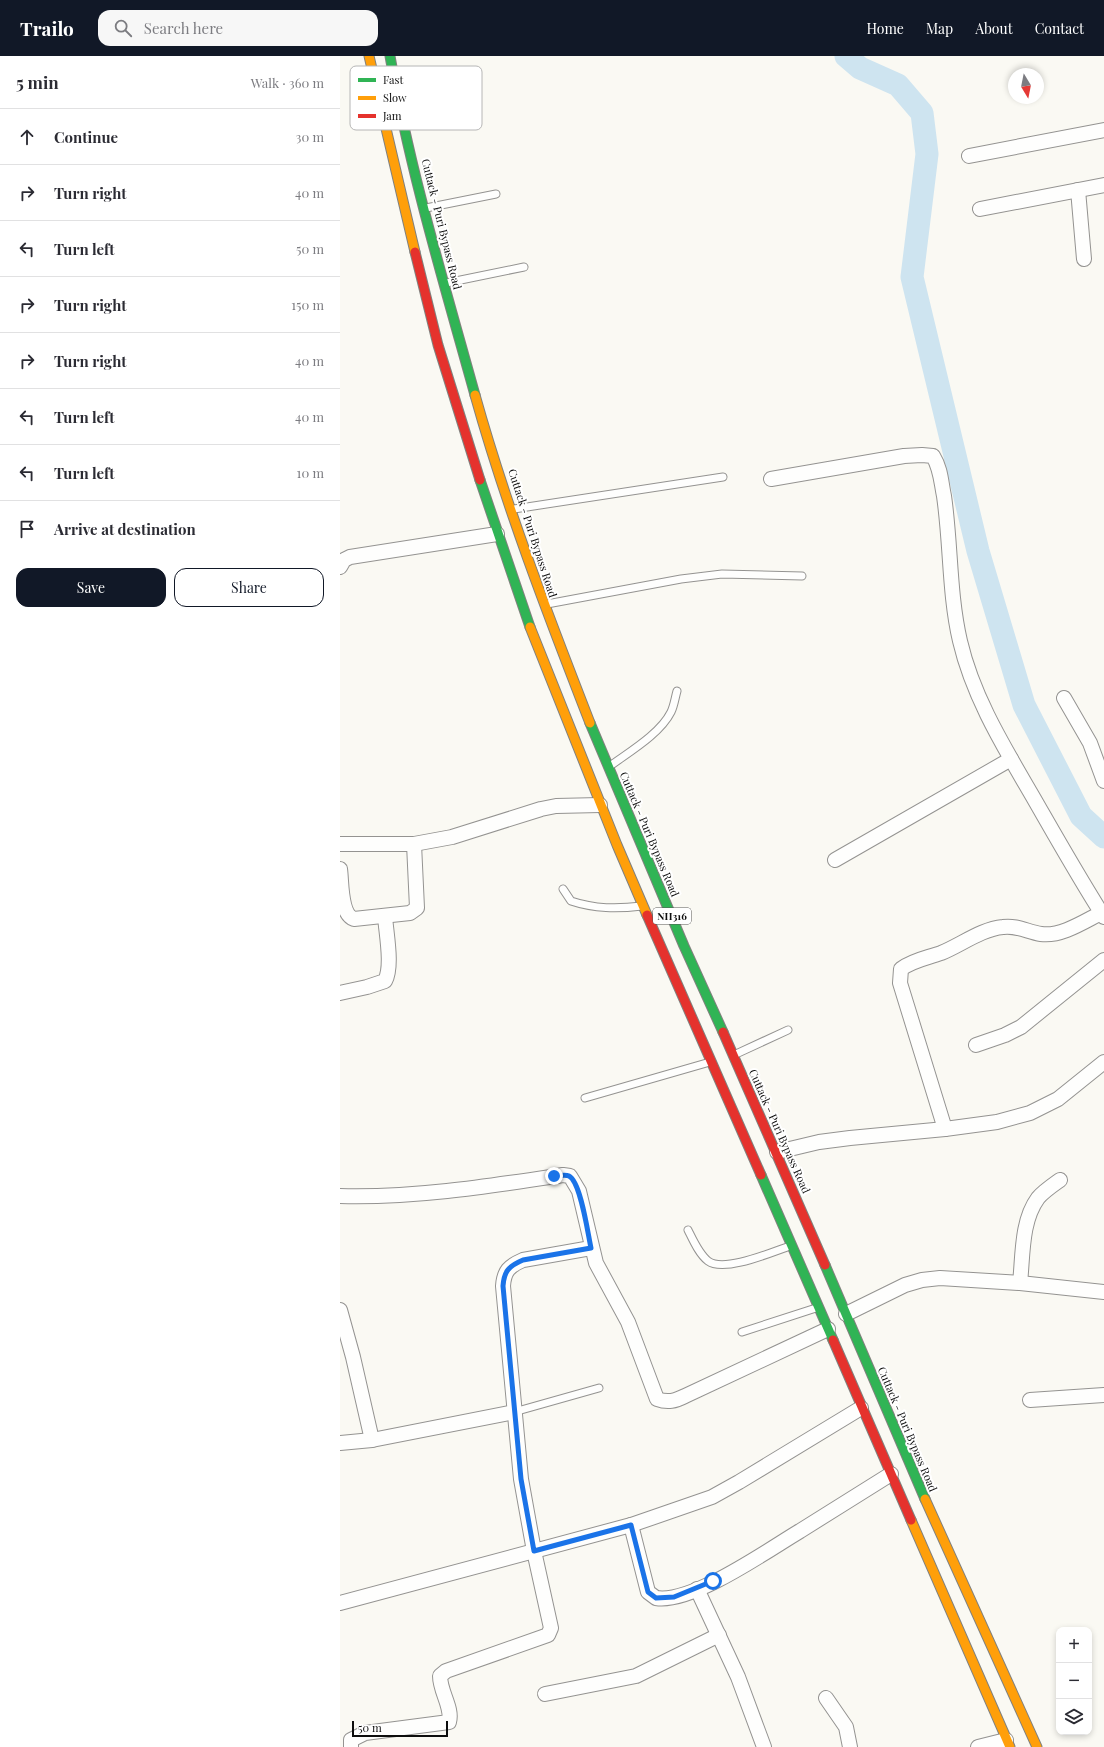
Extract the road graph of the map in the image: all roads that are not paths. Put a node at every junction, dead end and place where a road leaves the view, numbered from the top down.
1 (369, 56) edge
2 (390, 56) edge
3 (371, 66) edge
4 (392, 66) edge
5 (385, 130) edge
6 (406, 130) edge
7 (1104, 130) edge
8 (969, 156) dead end
9 (1104, 185) edge
10 (1078, 190) junction
11 (496, 194) dead end
12 (424, 208) junction
13 (980, 209) dead end
14 (1084, 259) dead end
15 (524, 267) dead end
16 (444, 283) junction
17 (723, 477) dead end
18 (771, 479) dead end
19 (512, 509) junction
20 (497, 534) junction
21 (340, 567) edge
22 (802, 576) dead end
23 (544, 605) junction
24 (677, 691) dead end
25 (1064, 698) dead end
26 (1011, 759) junction
27 (608, 768) junction
28 (1104, 781) edge
29 (600, 805) junction
30 (340, 844) edge
31 (414, 844) junction
32 (835, 860) dead end
33 (340, 869) edge
34 (563, 889) dead end
35 (644, 906) junction
36 (1103, 915) edge
37 (385, 916) junction
38 (1104, 960) edge
39 (340, 993) edge
40 (788, 1030) dead end
41 (976, 1045) dead end
42 (734, 1055) junction
43 (712, 1061) junction
44 (1104, 1062) edge
45 (585, 1098) dead end
46 (945, 1129) junction
47 (777, 1152) junction
48 (1060, 1180) dead end
49 (340, 1196) edge
50 (688, 1230) dead end
51 (792, 1245) junction
52 (591, 1248) junction
53 (1020, 1283) junction
54 (1104, 1292) edge
55 (818, 1307) junction
56 (340, 1310) edge
57 (846, 1314) junction
58 (828, 1330) junction
59 (742, 1332) dead end
60 (600, 1388) dead end
61 (1104, 1395) edge
62 (1030, 1400) dead end
63 (861, 1408) junction
64 (514, 1412) junction
65 (372, 1440) junction
66 (340, 1443) edge
67 (891, 1474) junction
68 (631, 1525) junction
69 (534, 1551) junction
70 (697, 1589) junction
71 (340, 1603) edge
72 (719, 1636) junction
73 (545, 1694) dead end
74 (826, 1698) dead end
75 (1008, 1744) edge
76 (351, 1747) edge
77 (764, 1747) edge
78 (850, 1747) edge
79 (978, 1747) edge
80 (1037, 1747) edge

1 - 3 highway, NH316
2 - 4 highway, Cuttack - Puri Bypass Road / NH316
5 - 20 highway, NH316
6 - 12 highway, Cuttack - Puri Bypass Road / NH316
7 - 8 street
9 - 10 street
10 - 13 street
10 - 14 street
11 - 12 lane
12 - 16 highway, Cuttack - Puri Bypass Road / NH316
15 - 16 lane
16 - 19 highway, Cuttack - Puri Bypass Road / NH316
17 - 19 lane
18 - 26 street
19 - 23 highway, Cuttack - Puri Bypass Road / NH316
20 - 21 street
20 - 29 highway, NH316
22 - 23 lane
23 - 27 highway, Cuttack - Puri Bypass Road / NH316
24 - 27 lane
25 - 28 street
26 - 32 street
26 - 36 street
27 - 42 highway, Cuttack - Puri Bypass Road / NH316
29 - 31 street
29 - 35 highway, NH316
30 - 31 street
31 - 37 street
33 - 37 street
34 - 35 lane
35 - 43 highway, NH316
36 - 46 street
37 - 39 street
38 - 41 street
40 - 42 lane
42 - 47 highway, Cuttack - Puri Bypass Road / NH316
43 - 45 lane
43 - 51 highway, NH316
44 - 46 street
46 - 47 street
47 - 57 highway, Cuttack - Puri Bypass Road / NH316
48 - 53 street
49 - 52 street
50 - 51 lane
51 - 55 highway, NH316
52 - 58 street
52 - 64 street
53 - 54 street
53 - 57 street
55 - 58 highway, NH316
55 - 59 lane
56 - 65 street
57 - 80 highway, Cuttack - Puri Bypass Road / NH316
58 - 63 highway, NH316
60 - 64 lane
61 - 62 street
63 - 67 highway, NH316
63 - 68 street
64 - 65 street
64 - 69 street
65 - 66 street
67 - 70 street
67 - 75 highway, NH316
68 - 69 street
68 - 70 street
69 - 71 street
69 - 76 street
70 - 72 street
72 - 73 street
72 - 77 street
74 - 78 street
75 - 79 street

